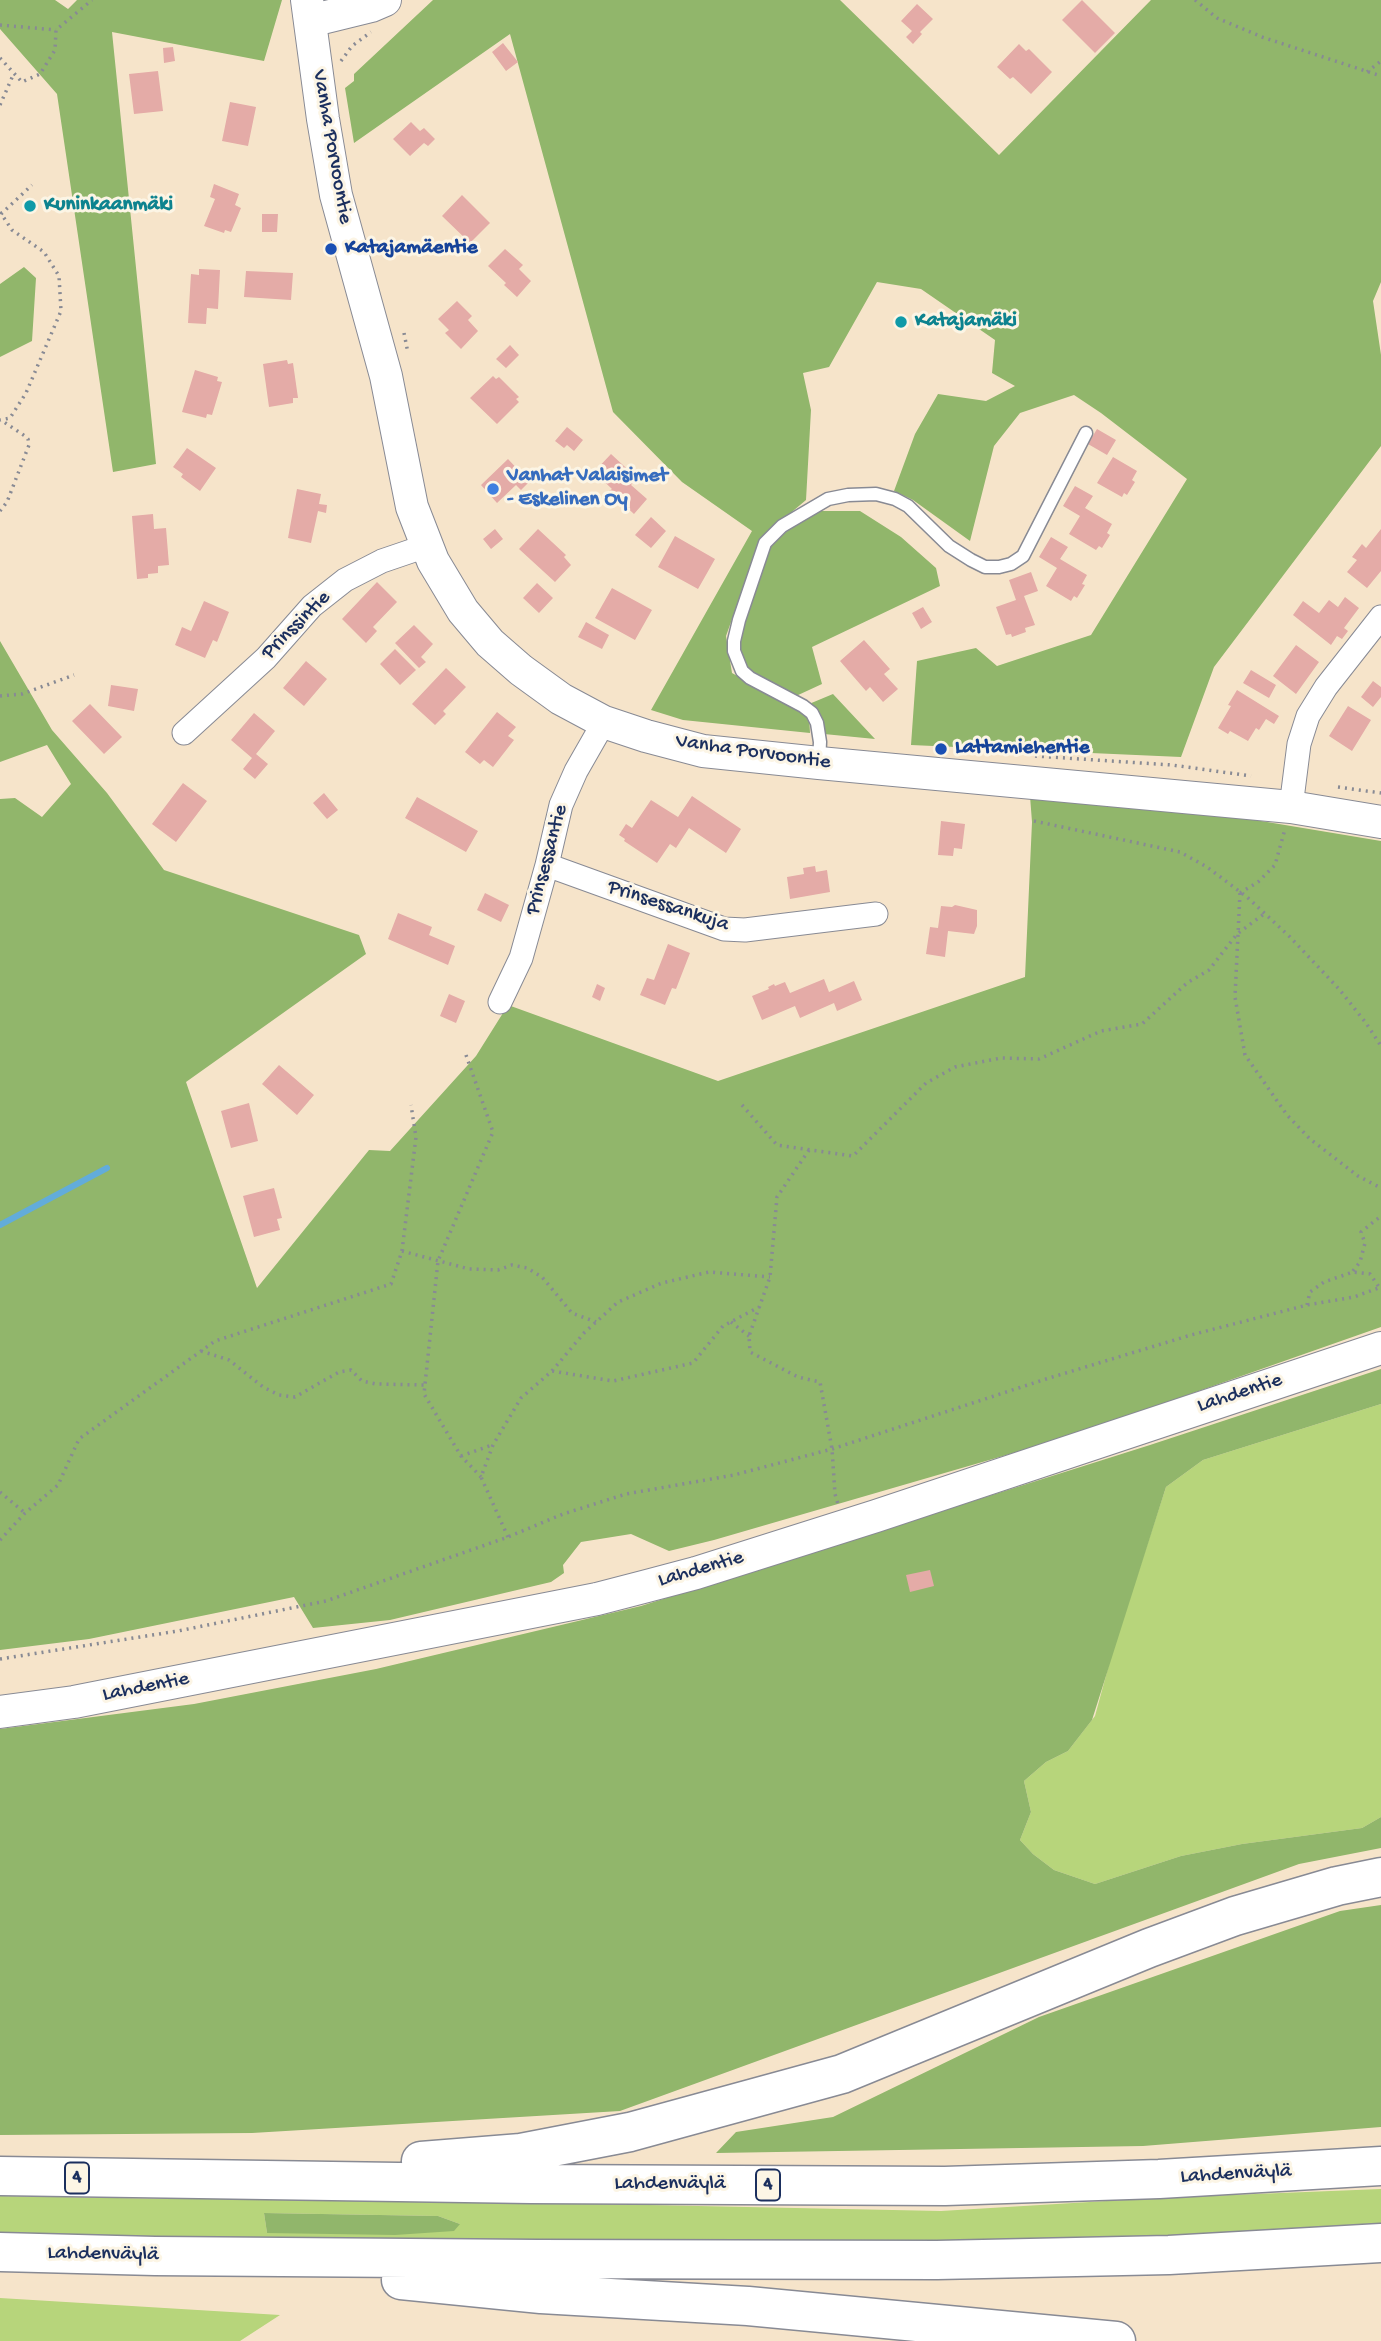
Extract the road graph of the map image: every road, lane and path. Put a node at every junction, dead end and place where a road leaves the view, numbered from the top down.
1 (92, 0) edge
2 (385, 0) edge
3 (1195, 0) edge
4 (309, 10) edge
5 (0, 25) edge
6 (56, 30) junction
7 (0, 58) edge
8 (1381, 61) edge
9 (1367, 72) junction
10 (14, 73) junction
11 (1381, 76) edge
12 (0, 106) edge
13 (32, 185) dead end
14 (1, 213) edge
15 (1, 420) edge
16 (1086, 433) dead end
17 (0, 511) edge
18 (426, 546) junction
19 (1381, 617) edge
20 (74, 675) dead end
21 (0, 696) edge
22 (604, 722) junction
23 (184, 733) dead end
24 (1023, 755) dead end
25 (819, 763) junction
26 (1260, 777) dead end
27 (1332, 786) dead end
28 (1381, 793) edge
29 (1291, 807) junction
30 (1034, 821) dead end
31 (1381, 822) edge
32 (547, 865) junction
33 (1240, 893) junction
34 (876, 914) dead end
35 (1264, 914) junction
36 (1237, 934) junction
37 (500, 1002) dead end
38 (1381, 1046) edge
39 (466, 1055) dead end
40 (411, 1105) dead end
41 (743, 1105) dead end
42 (809, 1150) junction
43 (1381, 1188) edge
44 (1381, 1216) edge
45 (402, 1251) junction
46 (438, 1261) junction
47 (1353, 1272) junction
48 (770, 1277) junction
49 (1380, 1287) edge
50 (1307, 1305) junction
51 (761, 1306) junction
52 (596, 1322) junction
53 (731, 1322) junction
54 (749, 1336) junction
55 (1381, 1348) edge
56 (201, 1351) junction
57 (552, 1371) junction
58 (425, 1385) junction
59 (494, 1445) junction
60 (832, 1449) junction
61 (461, 1456) junction
62 (481, 1477) junction
63 (0, 1492) edge
64 (25, 1513) junction
65 (846, 1525) junction
66 (508, 1537) junction
67 (0, 1540) edge
68 (0, 1659) edge
69 (0, 1712) edge
70 (1381, 1877) edge
71 (1381, 2166) edge
72 (0, 2176) edge
73 (155, 2180) junction
74 (1381, 2243) edge
75 (0, 2252) edge
76 (155, 2256) junction
77 (1116, 2341) edge

1 - 6 path
2 - 4 street
3 - 9 path
4 - 18 street, Vanha Porvoontie
5 - 6 path
6 - 10 path
7 - 10 path
8 - 9 path
9 - 11 path
10 - 12 path
13 - 14 path
14 - 15 path
15 - 17 path
16 - 25 lane
18 - 22 street, Vanha Porvoontie
18 - 23 street, Prinssintie
19 - 29 street
20 - 21 path
22 - 25 street, Vanha Porvoontie
22 - 32 street, Prinsessantie
24 - 26 path
25 - 29 street, Vanha Porvoontie
27 - 28 path
29 - 31 street, Vanha Porvoontie
29 - 33 path
30 - 33 path
32 - 34 street, Prinsessankuja
32 - 37 street, Prinsessantie
33 - 35 path
33 - 36 path
35 - 36 path
35 - 38 path
36 - 42 path
36 - 43 path
39 - 46 path
40 - 45 path
41 - 42 path
42 - 48 path
44 - 47 path
45 - 46 path
45 - 56 path
46 - 52 path
46 - 58 path
47 - 49 path
47 - 50 path
48 - 51 path
48 - 52 path
49 - 50 path
50 - 60 path
51 - 53 path
51 - 54 path
52 - 57 path
53 - 54 path
53 - 57 path
54 - 60 path
55 - 65 street, Lahdentie
56 - 58 path
56 - 64 path
57 - 59 path
58 - 61 path
59 - 61 path
59 - 62 path
60 - 65 path
60 - 66 path
61 - 62 path
62 - 66 path
63 - 64 path
64 - 67 path
65 - 69 street, Lahdentie
66 - 68 path
70 - 73 highway
71 - 73 highway, Lahdenväylä / 4
72 - 73 highway, Lahdenväylä / 4
74 - 76 highway, Lahdenväylä
75 - 76 highway, Lahdenväylä
76 - 77 highway

